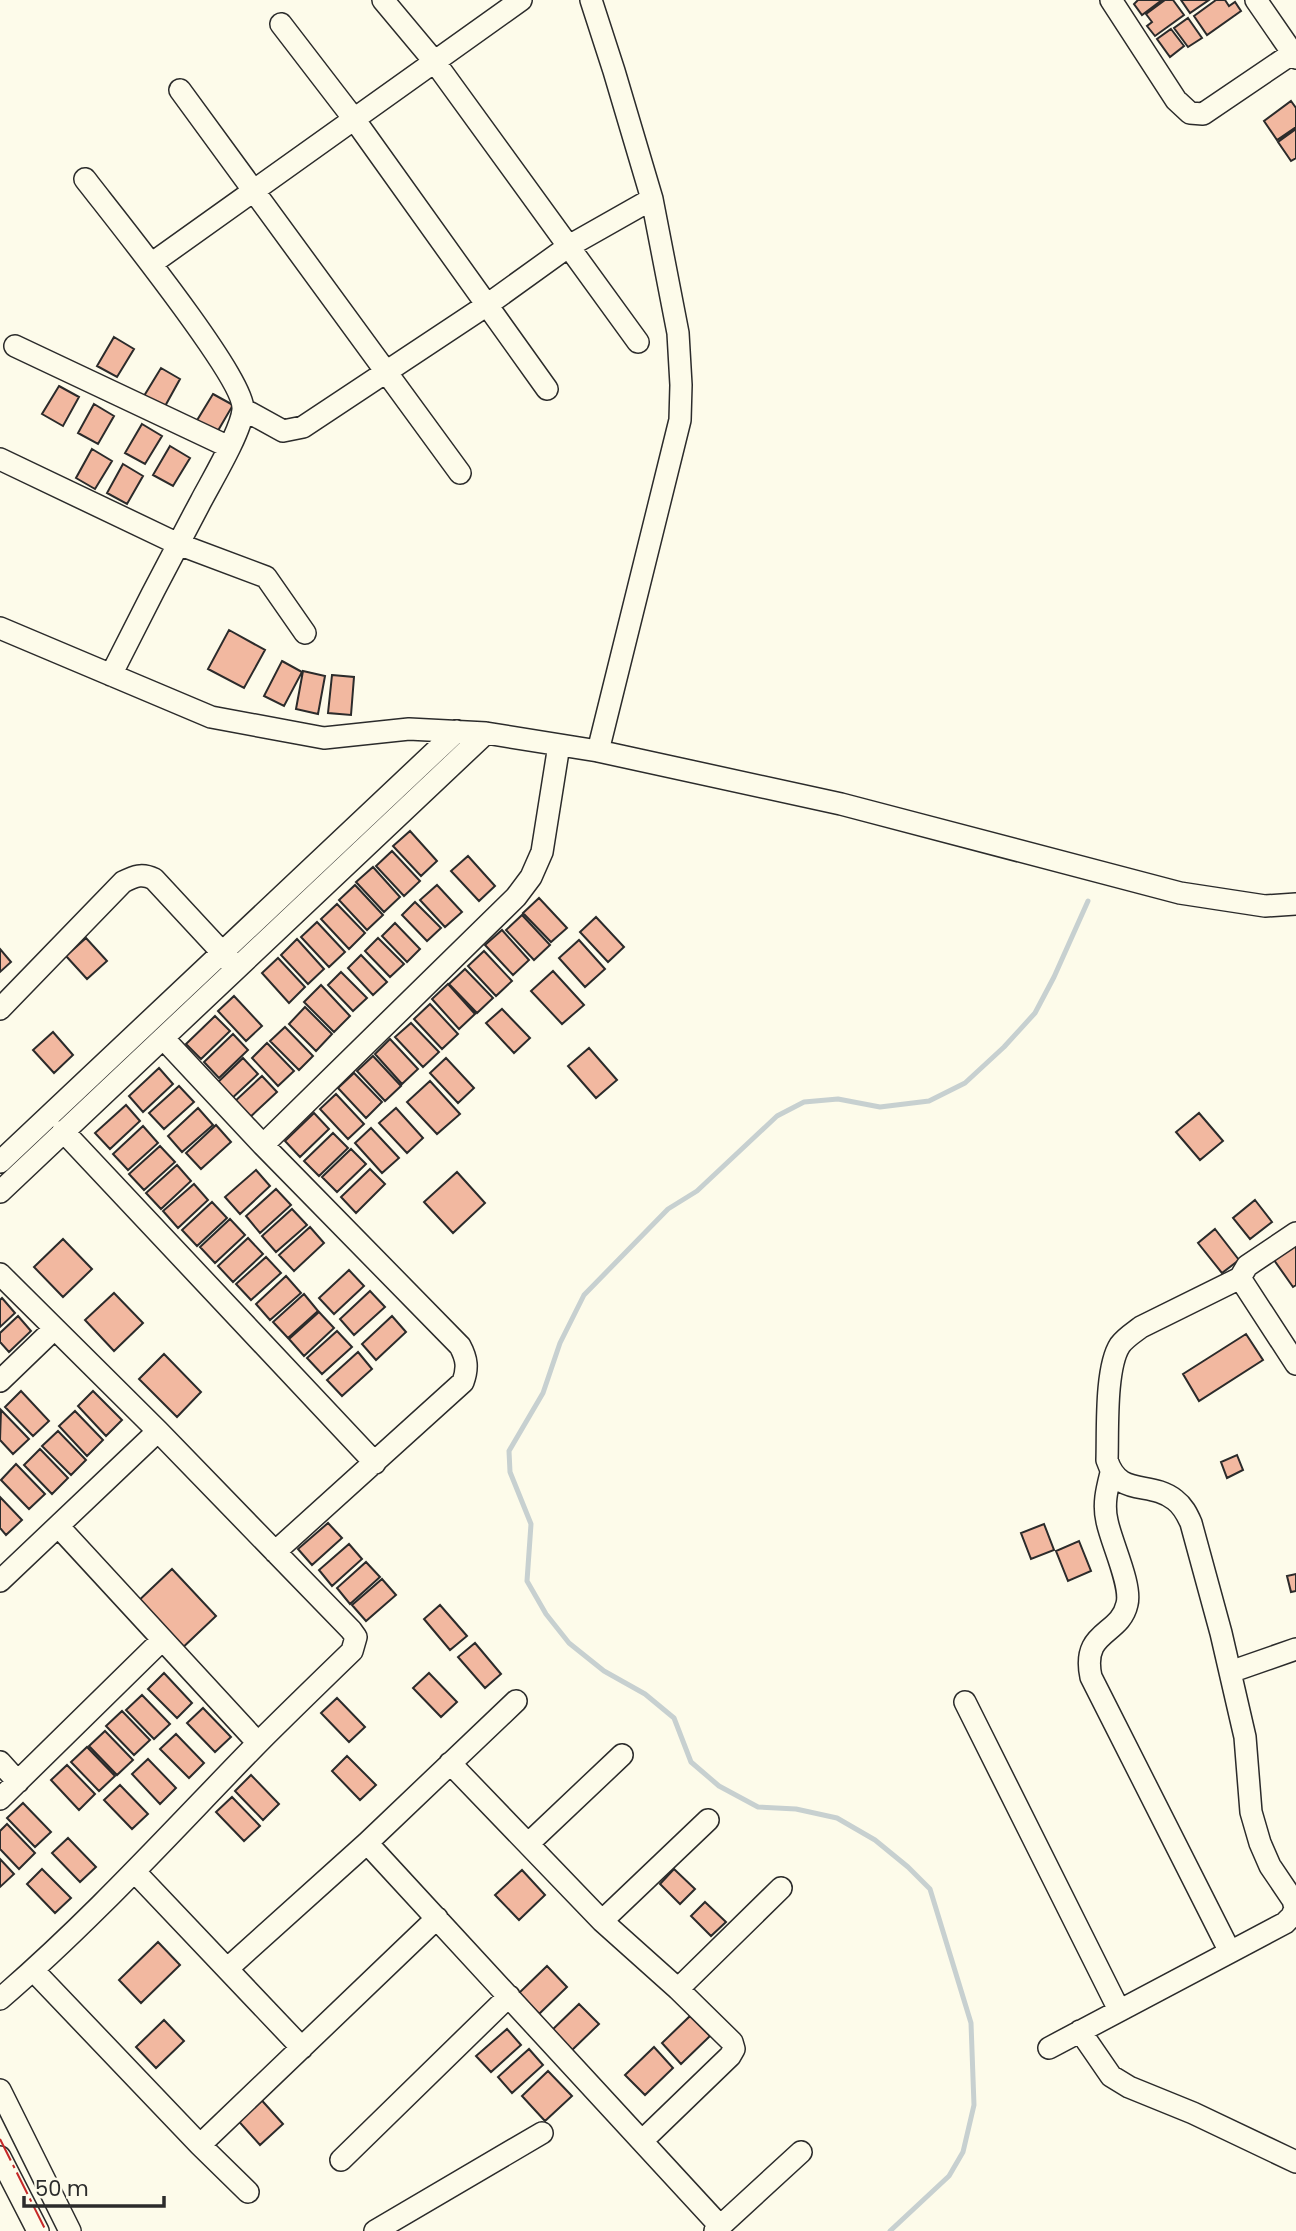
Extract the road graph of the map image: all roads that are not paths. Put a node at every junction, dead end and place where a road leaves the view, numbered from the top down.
1 (383, 0) edge
2 (521, 0) edge
3 (591, 0) edge
4 (1111, 0) edge
5 (1256, 0) edge
6 (281, 24) dead end
7 (1295, 54) edge
8 (434, 61) junction
9 (180, 90) dead end
10 (354, 118) junction
11 (85, 180) dead end
12 (252, 191) junction
13 (652, 199) junction
14 (569, 246) junction
15 (150, 264) junction
16 (487, 305) junction
17 (638, 342) dead end
18 (15, 346) dead end
19 (384, 371) junction
20 (547, 389) dead end
21 (243, 409) junction
22 (229, 447) junction
23 (0, 459) edge
24 (460, 473) dead end
25 (178, 544) junction
26 (0, 628) edge
27 (304, 633) dead end
28 (111, 676) junction
29 (457, 732) junction
30 (485, 733) junction
31 (559, 745) junction
32 (598, 751) junction
33 (1296, 904) edge
34 (222, 952) junction
35 (237, 969) junction
36 (0, 1009) edge
37 (163, 1038) junction
38 (63, 1131) junction
39 (263, 1145) junction
40 (0, 1162) edge
41 (0, 1192) edge
42 (1296, 1233) edge
43 (0, 1274) edge
44 (1240, 1278) junction
45 (54, 1329) junction
46 (1296, 1364) edge
47 (0, 1381) edge
48 (158, 1430) junction
49 (375, 1463) junction
50 (1111, 1473) junction
51 (58, 1526) junction
52 (275, 1552) junction
53 (0, 1581) edge
54 (162, 1640) junction
55 (1296, 1649) edge
56 (1230, 1672) junction
57 (516, 1702) dead end
58 (965, 1702) dead end
59 (258, 1743) junction
60 (622, 1755) dead end
61 (0, 1762) edge
62 (450, 1763) junction
63 (18, 1782) junction
64 (0, 1799) edge
65 (708, 1820) dead end
66 (367, 1843) junction
67 (528, 1844) junction
68 (135, 1872) junction
69 (781, 1888) dead end
70 (437, 1918) junction
71 (602, 1921) junction
72 (1230, 1952) junction
73 (227, 1969) junction
74 (33, 1970) junction
75 (678, 1989) junction
76 (509, 1996) junction
77 (0, 1999) edge
78 (1119, 2010) junction
79 (1080, 2031) junction
80 (302, 2048) junction
81 (1049, 2048) dead end
82 (0, 2090) edge
83 (542, 2133) dead end
84 (642, 2141) junction
85 (200, 2145) junction
86 (801, 2152) dead end
87 (0, 2157) edge
88 (341, 2161) dead end
89 (1296, 2162) edge
90 (248, 2192) dead end
91 (57, 2203) junction
92 (34, 2224) edge
93 (718, 2228) edge
94 (71, 2231) edge
95 (375, 2231) edge

1 - 8 street
2 - 8 street
3 - 13 street
4 - 7 street
5 - 7 street
6 - 10 street
8 - 10 street
8 - 14 street
9 - 12 street
10 - 12 street
10 - 16 street
11 - 15 street
12 - 15 street
12 - 19 street
13 - 14 street
13 - 32 street
14 - 16 street
14 - 17 street
15 - 21 street
16 - 19 street
16 - 20 street
18 - 22 street
19 - 21 street
19 - 24 street
21 - 22 street
22 - 25 street
23 - 25 street
25 - 27 street
25 - 28 street
26 - 28 street
28 - 29 street
29 - 30 street
29 - 34 street
30 - 31 street
30 - 35 street
31 - 32 street
31 - 39 street
32 - 33 street
34 - 35 street
34 - 36 street
34 - 40 street
35 - 37 street
37 - 38 street
37 - 39 street
38 - 41 street
38 - 49 street
39 - 49 street
42 - 44 street
43 - 45 street
44 - 46 street
44 - 50 street
45 - 47 street
45 - 48 street
48 - 51 street
48 - 52 street
49 - 52 street
50 - 56 street
50 - 72 street
51 - 53 street
51 - 54 street
52 - 59 street
54 - 59 street
54 - 63 street
55 - 56 street
56 - 72 street
57 - 62 street
58 - 78 street
59 - 68 street
60 - 67 street
61 - 63 street
62 - 66 street
62 - 67 street
63 - 64 street
65 - 71 street
66 - 70 street
66 - 73 street
67 - 71 street
68 - 73 street
68 - 74 street
69 - 75 street
70 - 76 street
70 - 80 street
71 - 75 street
72 - 78 street
73 - 80 street
74 - 77 street
74 - 85 street
75 - 84 street
76 - 84 street
76 - 88 street
78 - 79 street
79 - 81 street
79 - 89 street
80 - 85 street
82 - 91 street
83 - 95 street
84 - 93 street
85 - 90 street
86 - 93 street
87 - 92 street
91 - 92 street
91 - 94 street

